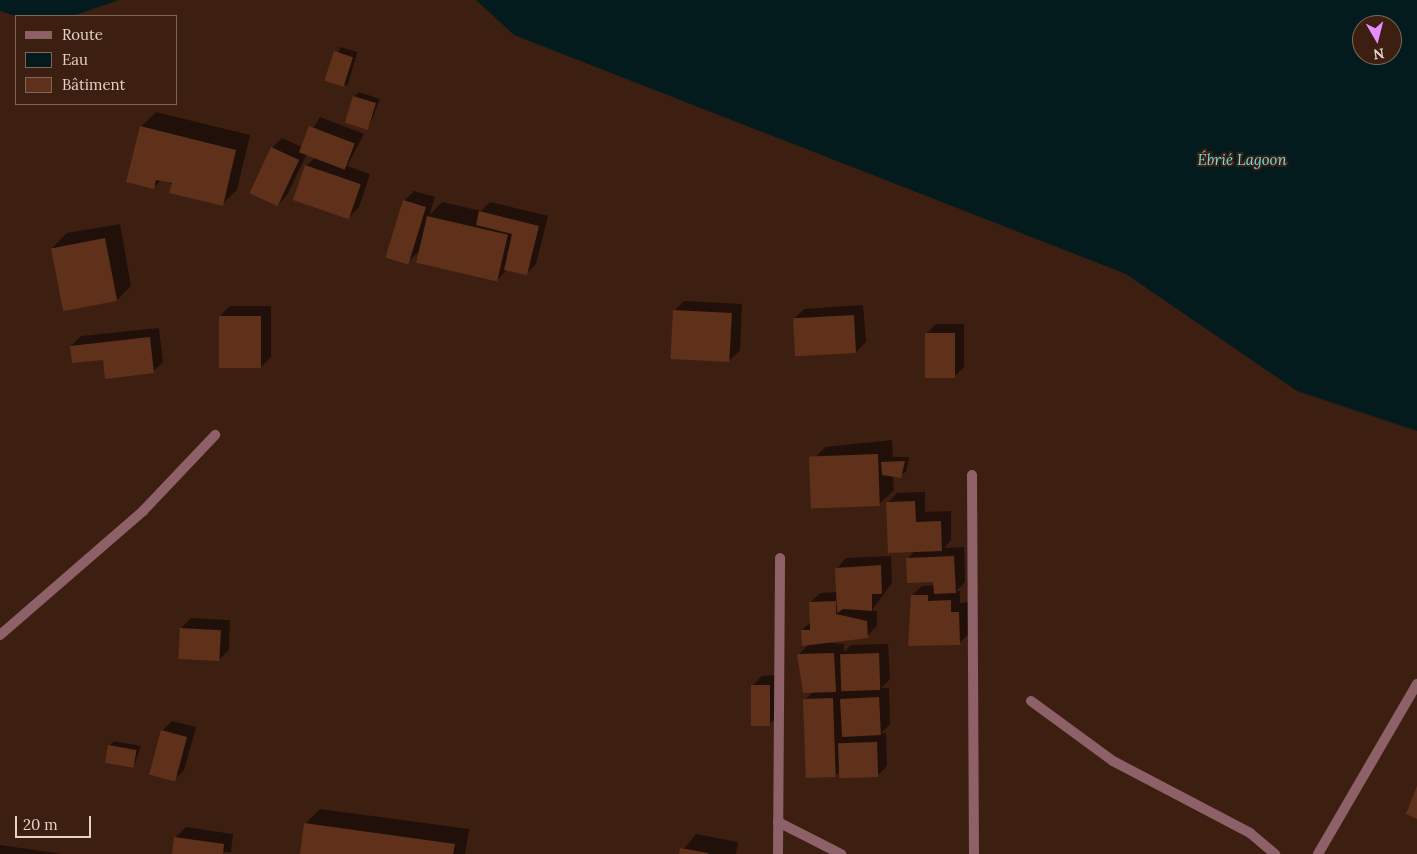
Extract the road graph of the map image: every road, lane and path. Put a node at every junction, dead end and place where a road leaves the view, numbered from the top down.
1 (215, 435) dead end
2 (972, 475) dead end
3 (780, 558) dead end
4 (0, 635) edge
5 (1417, 684) edge
6 (1031, 701) dead end
7 (778, 822) junction
8 (778, 854) edge
9 (841, 854) edge
10 (974, 854) edge
11 (1275, 854) edge
12 (1318, 854) edge

1 - 4 street
2 - 10 street
3 - 7 street
5 - 12 street
6 - 11 street
7 - 8 street
7 - 9 street

